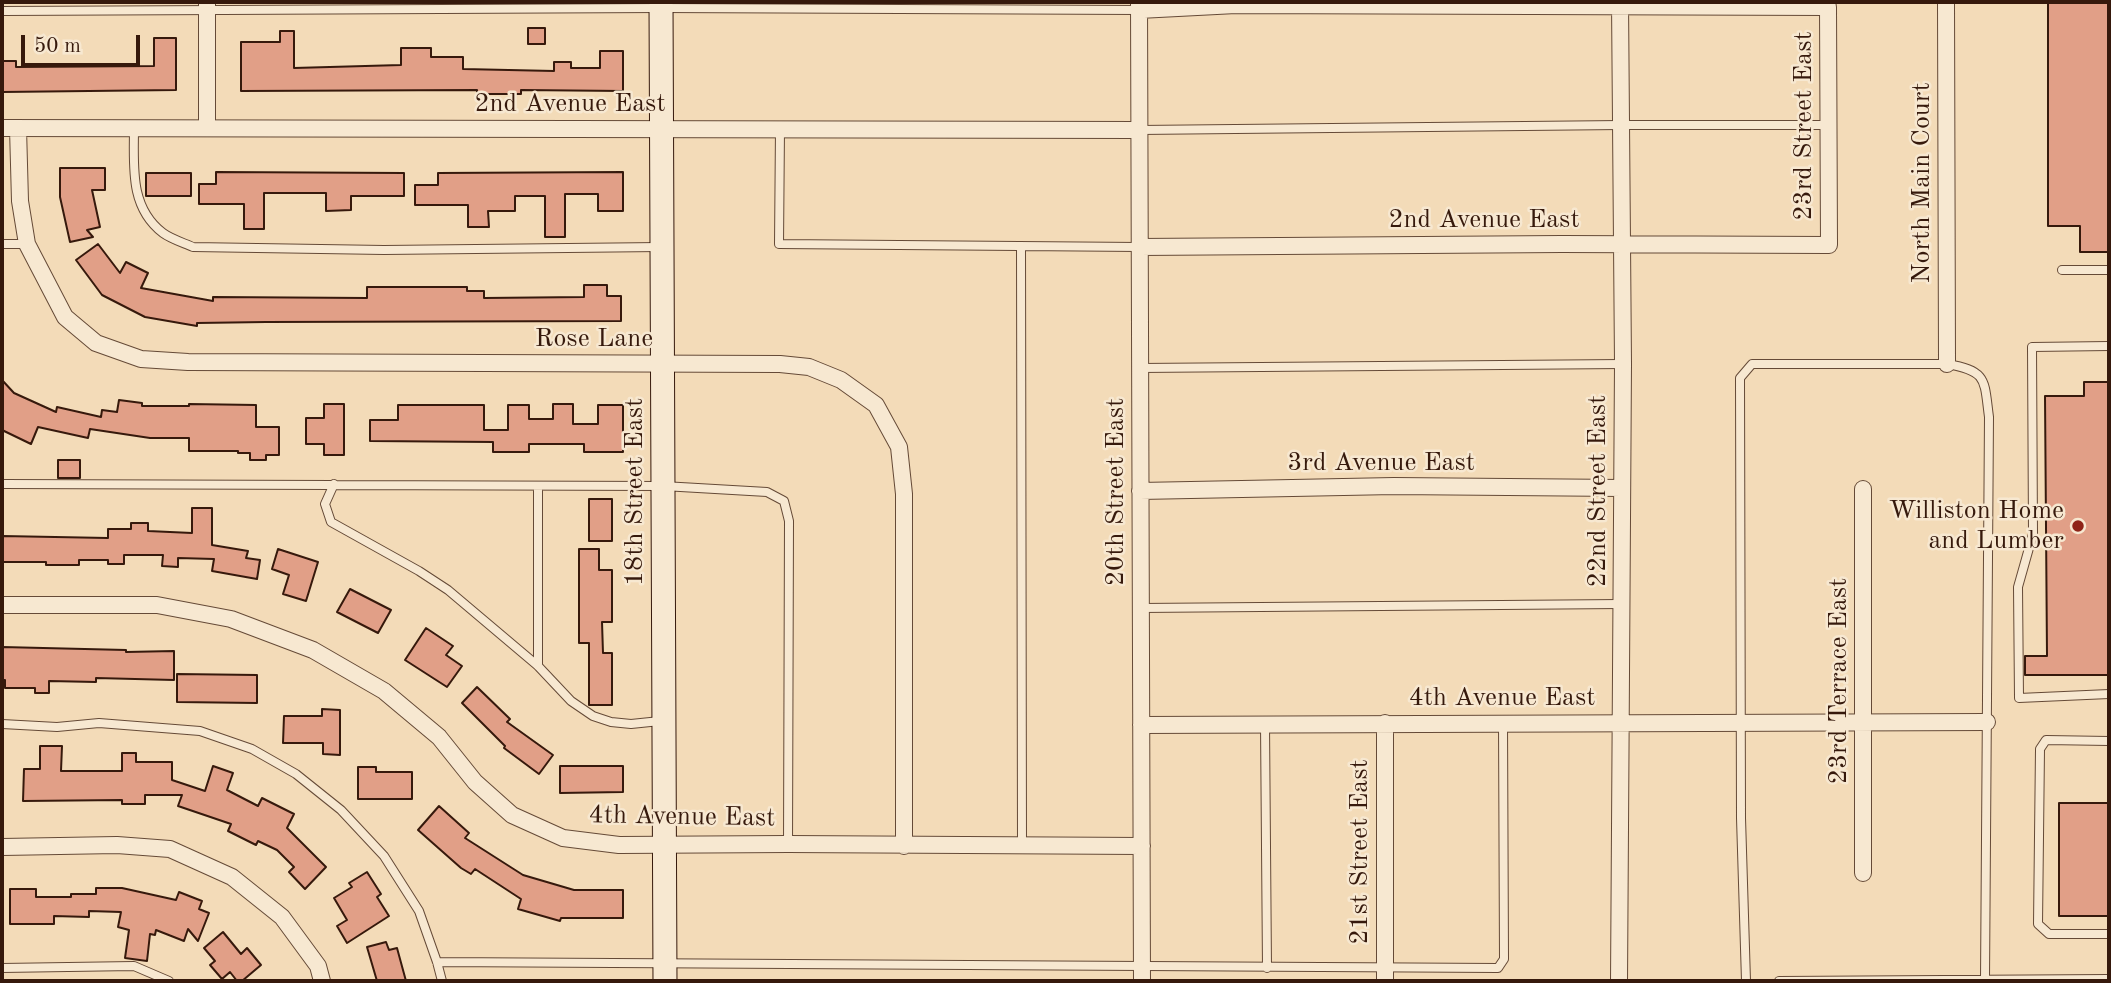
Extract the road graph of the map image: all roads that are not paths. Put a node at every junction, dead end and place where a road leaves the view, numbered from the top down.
1 (1946, 2) edge
2 (1620, 3) edge
3 (661, 5) edge
4 (207, 6) edge
5 (1139, 6) edge
6 (2, 11) edge
7 (1622, 125) junction
8 (1827, 125) junction
9 (134, 127) junction
10 (207, 127) junction
11 (10, 128) edge
12 (662, 129) junction
13 (780, 129) junction
14 (1139, 130) junction
15 (2, 244) edge
16 (27, 244) junction
17 (1829, 245) joint
18 (1021, 246) junction
19 (1623, 246) junction
20 (663, 247) junction
21 (1139, 247) junction
22 (2062, 270) dead end
23 (2109, 270) edge
24 (2109, 346) edge
25 (663, 363) junction
26 (1623, 363) junction
27 (1947, 364) junction
28 (1140, 368) junction
29 (2, 484) edge
30 (334, 484) junction
31 (538, 486) junction
32 (663, 486) junction
33 (1622, 488) junction
34 (1863, 489) dead end
35 (1140, 491) junction
36 (1622, 604) junction
37 (2, 605) edge
38 (1141, 608) junction
39 (538, 666) junction
40 (2109, 694) edge
41 (663, 721) junction
42 (1621, 722) junction
43 (1740, 722) junction
44 (1864, 722) junction
45 (1987, 722) junction
46 (1385, 723) junction
47 (1503, 723) junction
48 (2, 724) edge
49 (1265, 724) junction
50 (1141, 725) junction
51 (2109, 741) edge
52 (788, 844) junction
53 (664, 845) junction
54 (904, 846) junction
55 (1023, 846) junction
56 (1142, 846) junction
57 (2, 847) edge
58 (1863, 873) dead end
59 (2109, 934) edge
60 (437, 962) junction
61 (2, 968) edge
62 (1267, 968) junction
63 (665, 972) edge
64 (1142, 974) edge
65 (1385, 975) edge
66 (1985, 979) junction
67 (2109, 979) edge
68 (169, 981) edge
69 (322, 981) edge
70 (442, 981) edge
71 (1619, 981) edge
72 (1746, 981) edge
73 (1779, 981) edge

1 - 27 street, North Main Court
2 - 5 street
2 - 7 street, 22nd Street East
2 - 8 street, 23rd Street East
3 - 4 lane
3 - 5 lane
3 - 12 street, 18th Street East
4 - 6 lane
4 - 10 street
5 - 14 street, 20th Street East
7 - 8 lane
7 - 14 lane
7 - 19 street, 22nd Street East
8 - 17 street, 23rd Street East
9 - 10 street, 2nd Avenue East
9 - 11 street, 2nd Avenue East
9 - 20 lane
10 - 12 street, 2nd Avenue East
11 - 16 street, Rose Lane
12 - 13 street, 2nd Avenue East
12 - 20 street, 18th Street East
13 - 14 street, 2nd Avenue East
13 - 18 lane
14 - 21 street, 20th Street East
15 - 16 lane
16 - 25 street, Rose Lane
17 - 19 street, 2nd Avenue East
18 - 21 lane
18 - 55 lane
19 - 21 street, 2nd Avenue East
19 - 26 street, 22nd Street East
20 - 25 street, 18th Street East
21 - 28 street, 20th Street East
22 - 23 lane
24 - 40 lane
25 - 32 street, 18th Street East
25 - 54 street, Rose Lane
26 - 28 lane
26 - 33 street, 22nd Street East
27 - 43 lane
27 - 45 lane
28 - 35 street, 20th Street East
29 - 30 lane
30 - 31 lane
30 - 39 lane
31 - 32 lane
31 - 39 lane
32 - 41 street, 18th Street East
32 - 52 lane
33 - 35 street, 3rd Avenue East
33 - 36 street, 22nd Street East
34 - 44 street, 23rd Terrace East
35 - 38 street, 20th Street East
36 - 38 lane
36 - 42 street, 22nd Street East
37 - 53 street, 4th Avenue East
38 - 50 street, 20th Street East
39 - 41 lane
41 - 53 street, 18th Street East
42 - 43 street, 4th Avenue East
42 - 47 street, 4th Avenue East
42 - 71 street, 22nd Street East
43 - 44 street, 4th Avenue East
43 - 72 lane
44 - 45 street, 4th Avenue East
44 - 58 street, 23rd Terrace East
45 - 66 lane
46 - 47 street, 4th Avenue East
46 - 49 street, 4th Avenue East
46 - 65 street, 21st Street East
47 - 65 lane
48 - 60 lane
49 - 50 street, 4th Avenue East
49 - 62 lane
50 - 56 street, 20th Street East
51 - 59 lane
52 - 53 street, 4th Avenue East
52 - 54 street, 4th Avenue East
53 - 63 street, 18th Street East
54 - 55 street, 4th Avenue East
55 - 56 street, 4th Avenue East
56 - 64 street, 20th Street East
57 - 69 street
60 - 63 lane
60 - 70 lane
61 - 68 lane
62 - 64 lane
62 - 65 lane
63 - 64 lane
66 - 67 lane
66 - 73 lane

